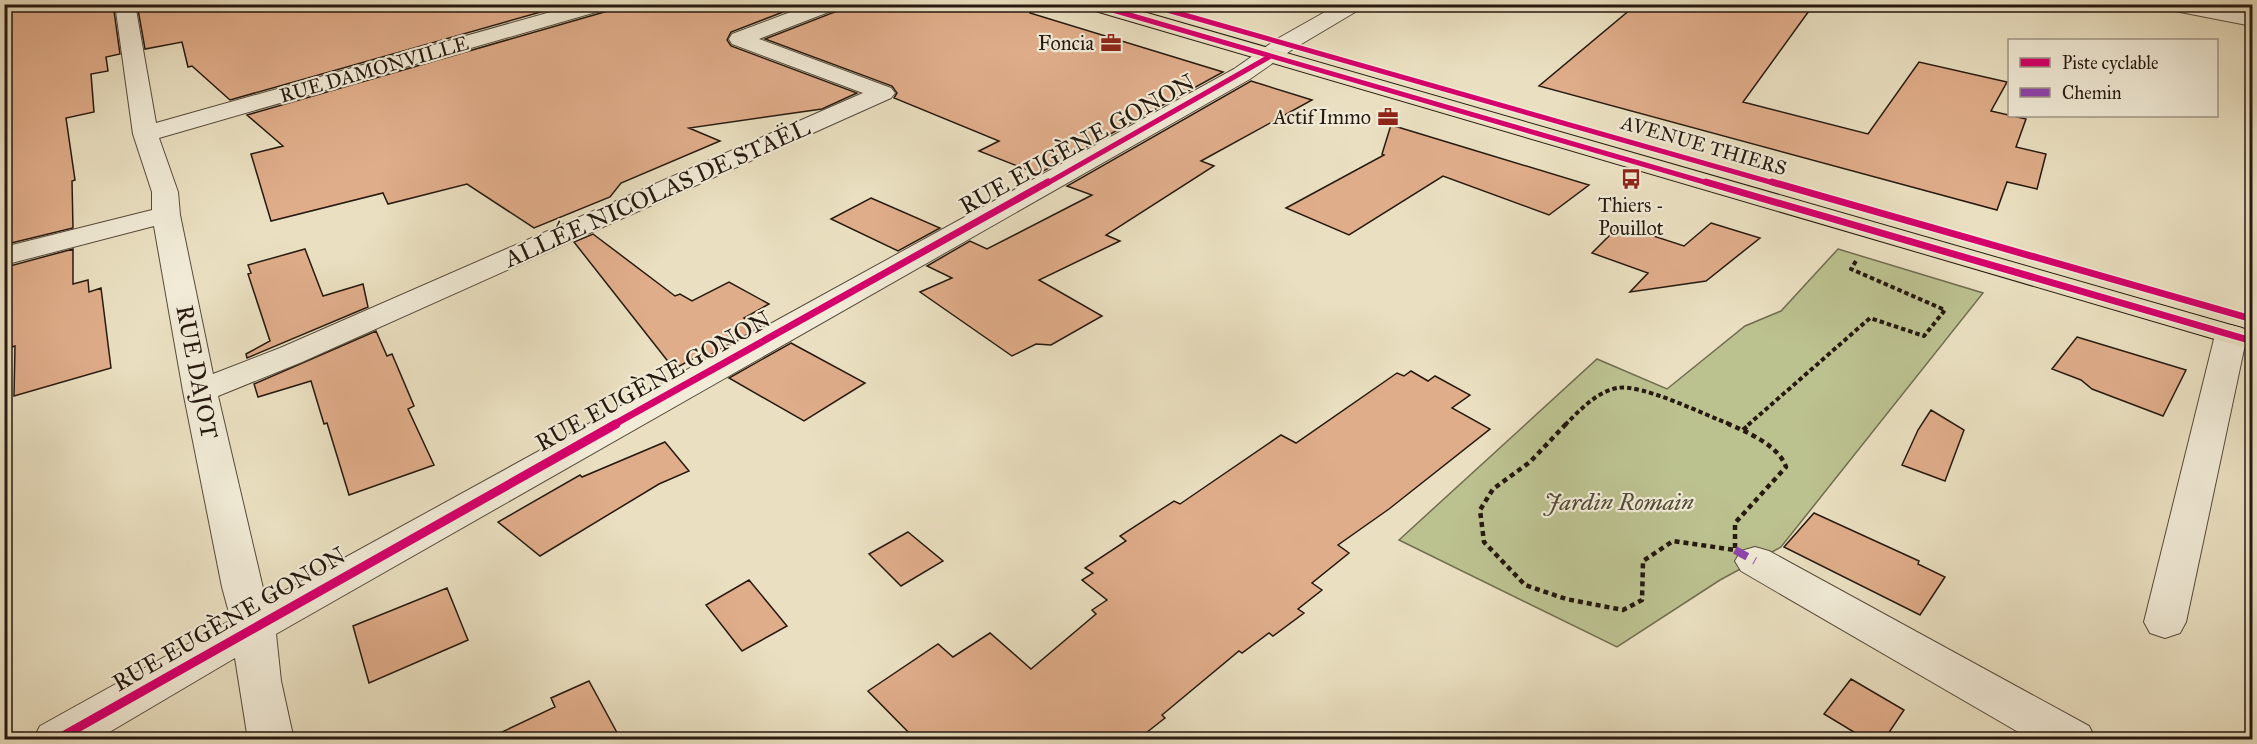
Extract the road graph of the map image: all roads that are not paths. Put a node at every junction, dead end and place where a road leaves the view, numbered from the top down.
1 (125, 4) edge
2 (603, 4) edge
3 (832, 4) edge
4 (1092, 4) edge
5 (1146, 4) edge
6 (1355, 4) edge
7 (2170, 4) edge
8 (2253, 20) edge
9 (1277, 50) junction
10 (145, 134) junction
11 (166, 215) junction
12 (4, 256) edge
13 (2245, 332) edge
14 (200, 392) junction
15 (1755, 561) dead end
16 (2165, 622) dead end
17 (254, 628) junction
18 (56, 740) edge
19 (271, 740) edge
20 (2073, 740) edge

1 - 10 street, RUE DAJOT
2 - 10 street, RUE DAMONVILLE
3 - 14 street, ALLÉE NICOLAS DE STAËL
4 - 9 main road, AVENUE THIERS
5 - 9 main road, AVENUE THIERS
6 - 9 street, RUE EUGÈNE GONON
7 - 8 street
9 - 13 main road, AVENUE THIERS
9 - 13 main road, AVENUE THIERS
9 - 17 street, RUE EUGÈNE GONON
10 - 11 street, RUE DAJOT
11 - 12 street
11 - 14 street, RUE DAJOT
13 - 16 street
14 - 17 street, RUE DAJOT
15 - 20 street
17 - 18 street, RUE EUGÈNE GONON
17 - 19 street, RUE DAJOT

